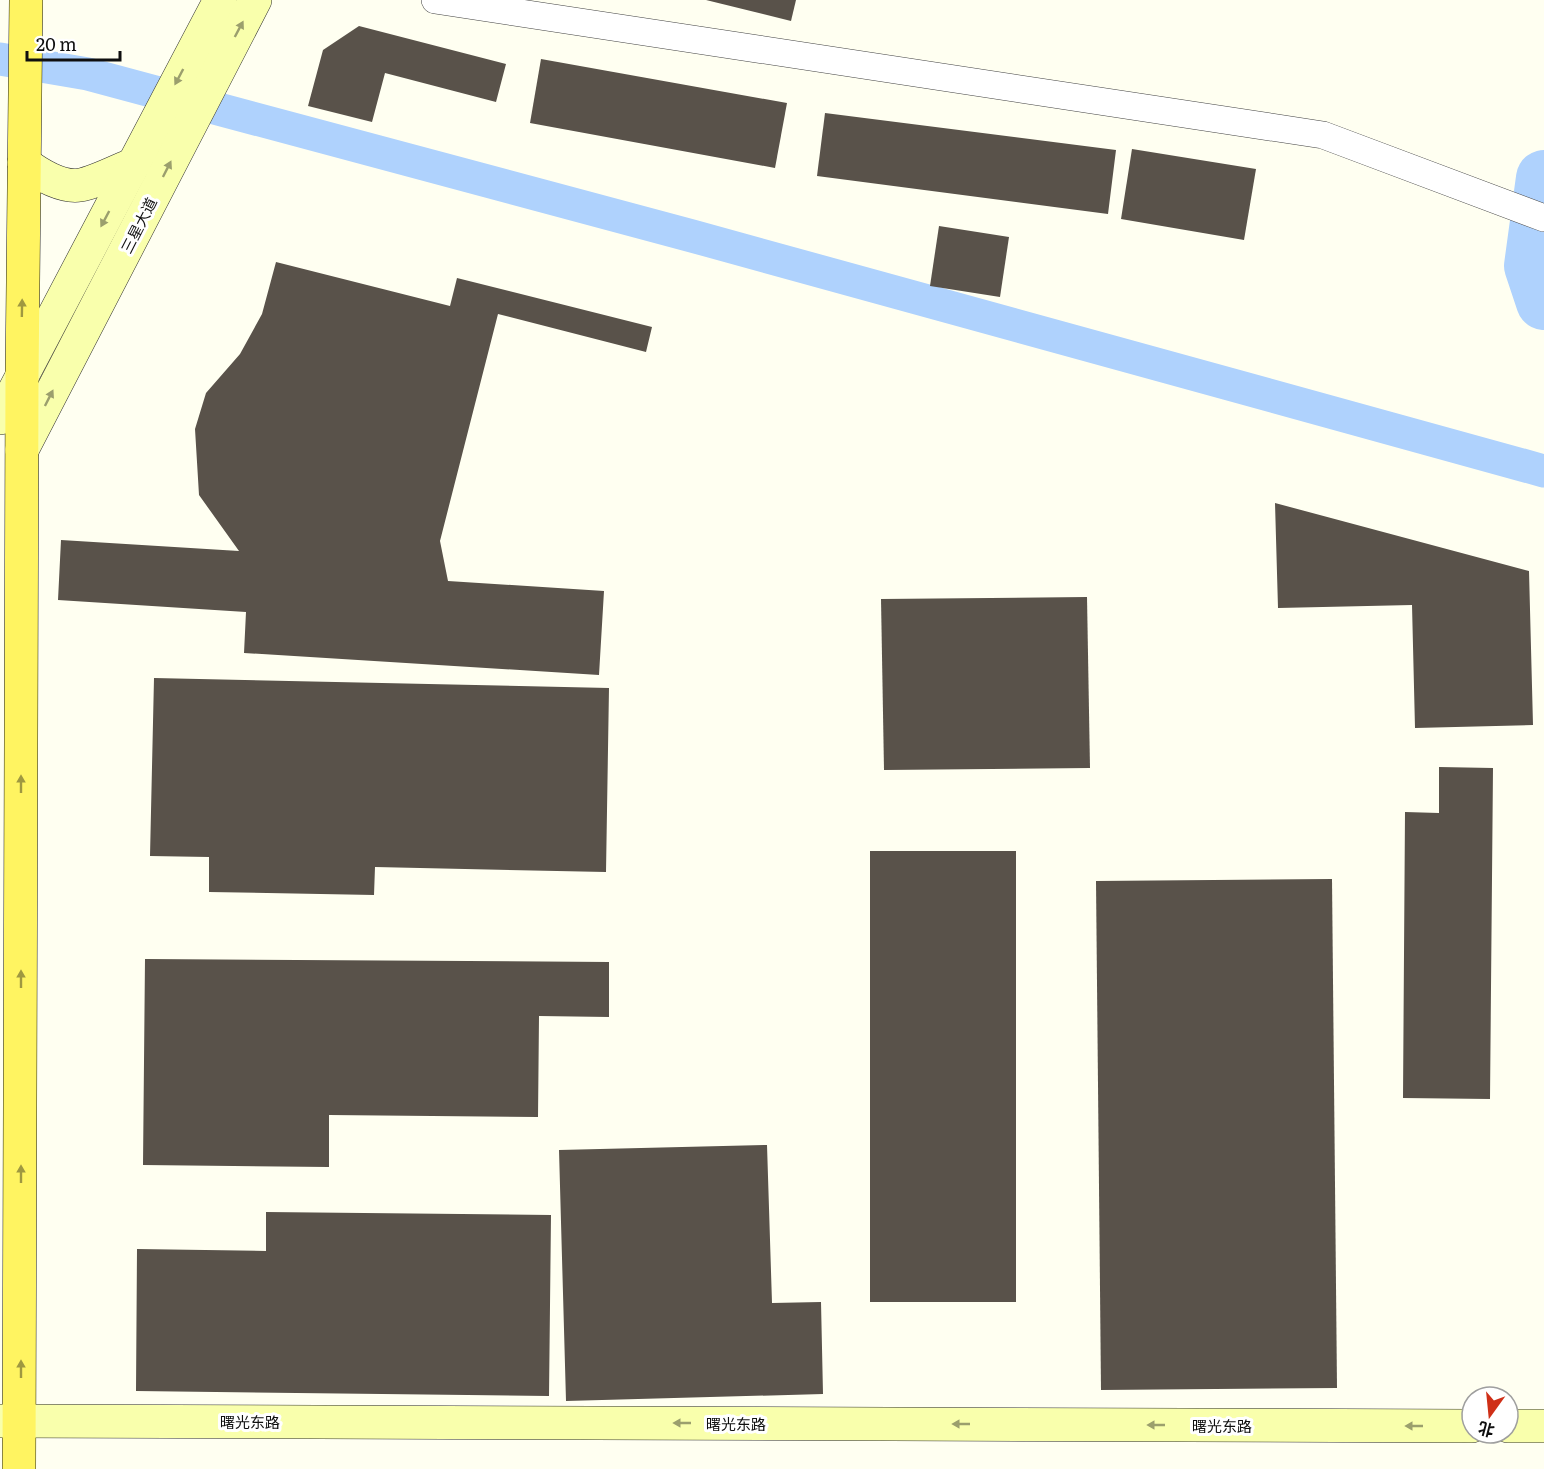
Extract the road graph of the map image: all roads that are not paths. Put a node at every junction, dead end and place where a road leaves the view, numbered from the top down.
1 (26, 0) edge
2 (220, 0) edge
3 (255, 0) edge
4 (435, 0) edge
5 (211, 51) junction
6 (176, 117) junction
7 (24, 163) junction
8 (134, 164) junction
9 (1544, 218) edge
10 (22, 377) junction
11 (0, 418) edge
12 (22, 450) junction
13 (10, 1421) edge
14 (1460, 1426) edge
15 (1520, 1426) edge
16 (1544, 1426) edge
17 (19, 1469) edge

1 - 7 main road
2 - 5 main road, 三星大道
5 -> 3 main road, 三星大道
4 - 9 street
5 - 6 main road, 三星大道
6 - 8 main road, 三星大道
12 -> 6 main road, 三星大道
7 - 8 main road
10 -> 7 main road
8 -> 10 main road, 三星大道
10 - 11 main road, 三星大道
10 - 12 main road
13 -> 12 main road
14 -> 13 main road, 曙光东路
13 - 17 main road
15 - 16 main road

